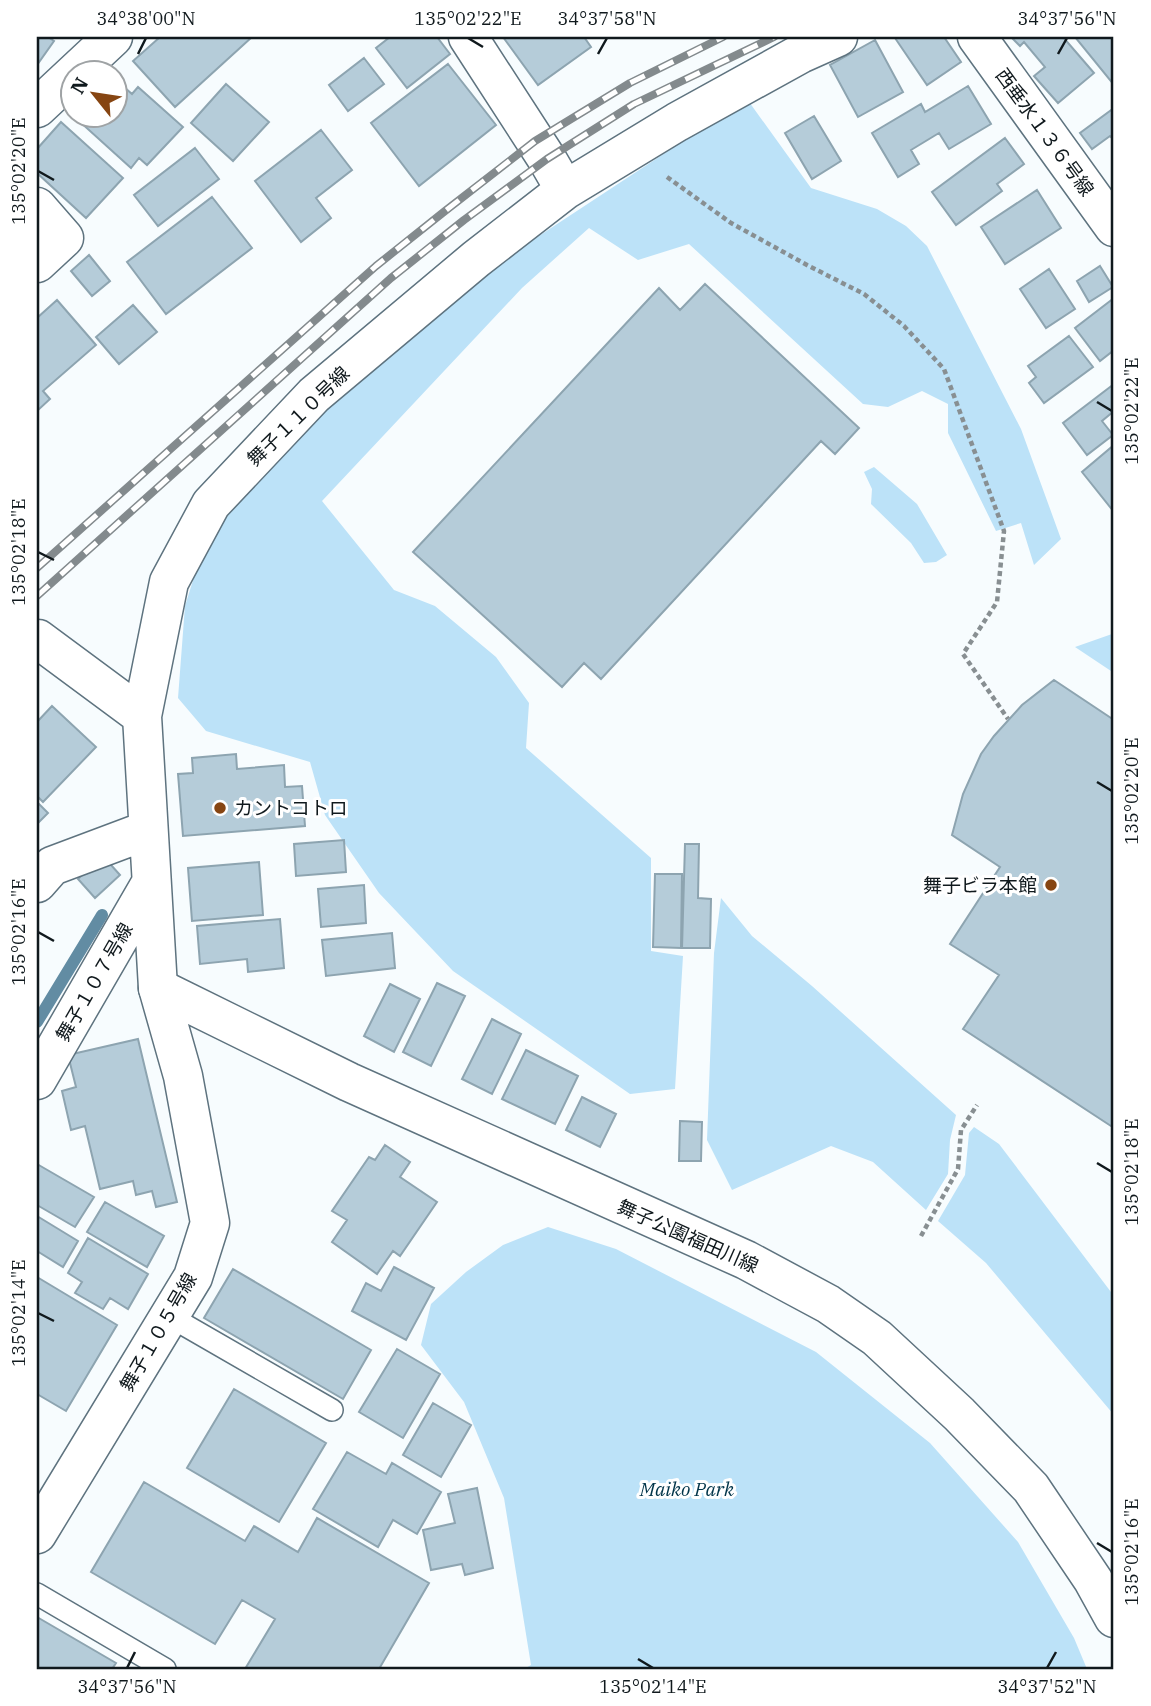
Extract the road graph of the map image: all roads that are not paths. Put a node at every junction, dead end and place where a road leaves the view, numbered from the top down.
1 (113, 37) edge
2 (468, 37) edge
3 (838, 37) edge
4 (977, 37) edge
5 (37, 107) edge
6 (565, 190) junction
7 (37, 207) edge
8 (1114, 227) edge
9 (37, 262) edge
10 (38, 639) edge
11 (142, 716) junction
12 (148, 830) junction
13 (37, 883) edge
14 (151, 883) junction
15 (158, 988) junction
16 (37, 1080) edge
17 (169, 1316) junction
18 (332, 1410) dead end
19 (37, 1534) edge
20 (37, 1594) edge
21 (1114, 1618) edge
22 (165, 1669) edge

1 - 5 street
2 - 6 street
3 - 6 street, 舞子１１０号線
4 - 8 street, 西垂水１３６号線
6 - 11 street, 舞子１１０号線
7 - 9 street
10 - 11 street
11 - 12 street, 舞子１１０号線
12 - 13 street
12 - 14 street, 舞子１０５号線
14 - 15 street, 舞子１０５号線
14 - 16 street, 舞子１０７号線
15 - 17 street, 舞子１０５号線
15 - 21 street, 舞子公園福田川線
17 - 18 lane
17 - 19 street, 舞子１０５号線
20 - 22 lane

